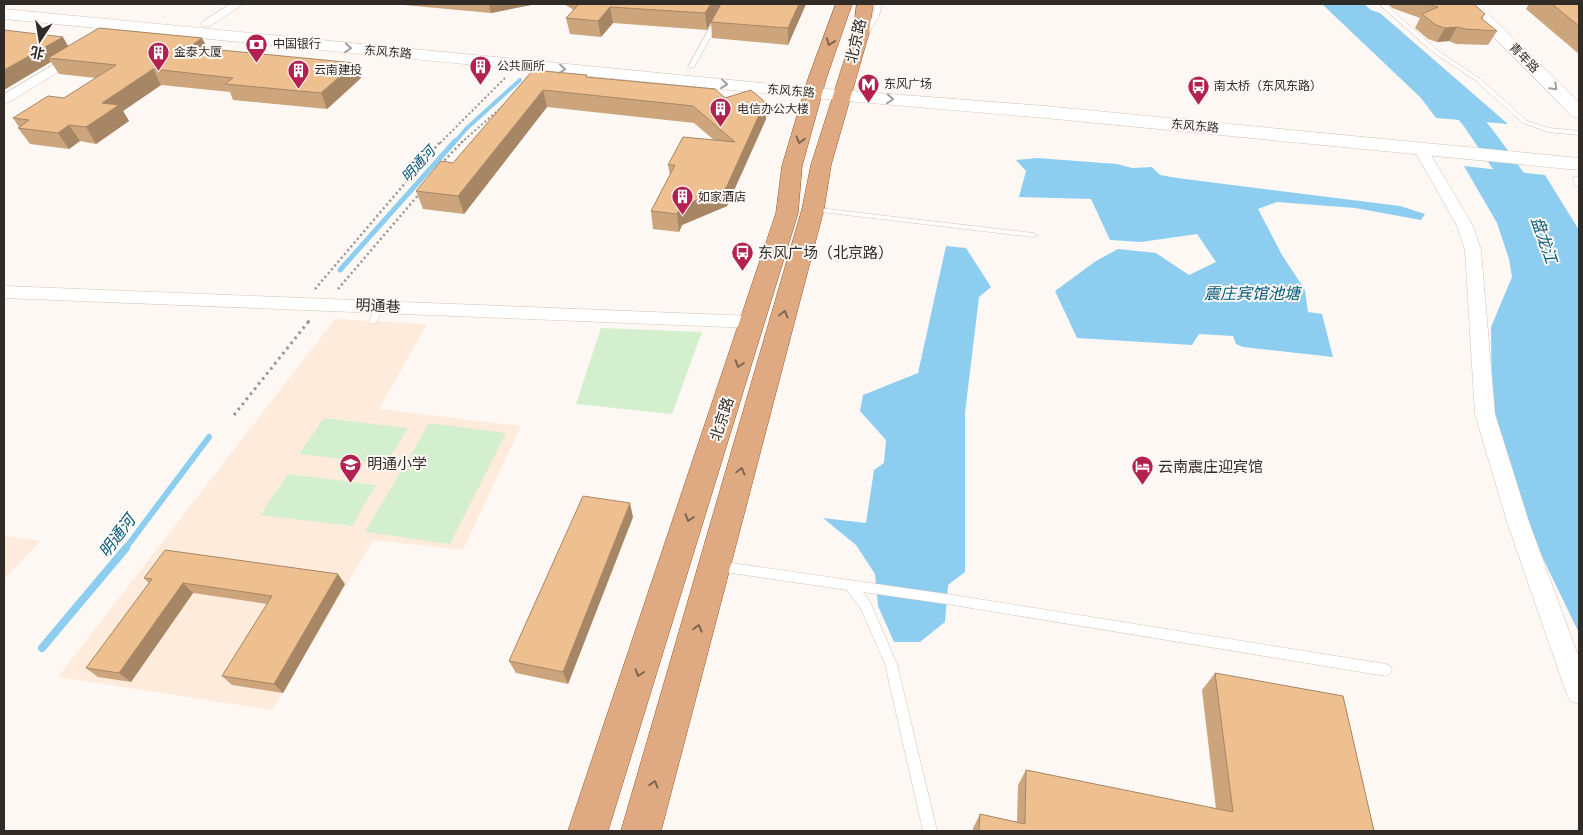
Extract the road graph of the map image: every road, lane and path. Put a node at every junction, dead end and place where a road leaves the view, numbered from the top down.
1 (4, 4) edge
2 (236, 4) edge
3 (726, 4) edge
4 (844, 4) edge
5 (865, 4) edge
6 (879, 4) edge
7 (1382, 4) edge
8 (1469, 4) edge
9 (1487, 4) edge
10 (4, 14) edge
11 (206, 24) junction
12 (123, 26) junction
13 (105, 38) edge
14 (88, 48) edge
15 (855, 51) junction
16 (520, 65) junction
17 (691, 67) junction
18 (815, 86) junction
19 (843, 88) junction
20 (1579, 94) edge
21 (4, 99) edge
22 (510, 99) edge
23 (1579, 112) edge
24 (1579, 132) edge
25 (1442, 144) junction
26 (1420, 148) junction
27 (1579, 151) edge
28 (1536, 153) junction
29 (440, 166) edge
30 (1578, 176) edge
31 (424, 189) edge
32 (813, 210) junction
33 (1033, 235) dead end
34 (4, 292) edge
35 (304, 303) junction
36 (323, 304) junction
37 (753, 322) junction
38 (234, 415) dead end
39 (715, 566) junction
40 (852, 586) junction
41 (1386, 670) dead end
42 (1579, 692) edge
43 (588, 831) edge
44 (641, 831) edge
45 (930, 831) edge

1 - 11 main road, 东风东路
2 - 11 street
3 - 17 lane
4 -> 18 main road, 北京路
5 - 15 main road, 北京路
6 - 15 lane
7 - 24 lane
8 -> 23 main road, 青年路
9 - 20 main road, 青年路
10 - 12 main road, 东风东路
11 - 17 main road, 东风东路
12 - 13 street
12 -> 16 main road, 东风东路
14 - 21 street
15 - 19 main road, 北京路
16 -> 18 main road, 东风东路
16 - 35 path
17 - 18 main road, 东风东路
18 - 19 main road, 东风东路
18 -> 37 main road, 北京路
19 - 25 main road, 东风东路
19 -> 26 main road, 东风东路
19 - 32 main road, 北京路
22 - 29 path
25 - 26 main road, 东风东路
25 - 28 main road, 东风东路
26 - 42 street
27 - 28 main road, 东风东路
28 - 30 main road, 东风东路
31 - 36 path
32 - 33 lane
39 -> 32 main road, 北京路
34 - 35 street, 明通巷
35 - 36 street, 明通巷
36 - 37 street, 明通巷
36 - 38 path
37 -> 43 main road, 北京路
39 - 40 lane
44 -> 39 main road, 北京路
40 - 41 lane
40 - 45 lane

